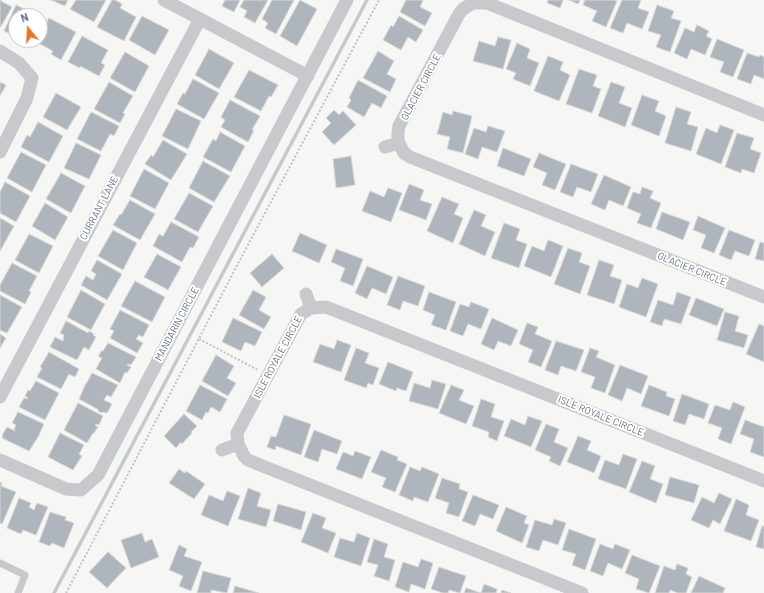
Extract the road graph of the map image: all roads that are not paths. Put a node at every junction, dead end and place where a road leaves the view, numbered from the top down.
1 (164, 0) edge
2 (348, 0) edge
3 (472, 2) edge
4 (200, 19) junction
5 (0, 51) edge
6 (308, 76) junction
7 (764, 115) edge
8 (399, 143) junction
9 (385, 147) dead end
10 (0, 152) edge
11 (306, 294) dead end
12 (764, 297) edge
13 (311, 308) junction
14 (0, 397) edge
15 (238, 444) junction
16 (222, 450) dead end
17 (0, 460) edge
18 (764, 481) edge
19 (0, 563) edge
20 (18, 593) edge
21 (582, 593) edge

1 - 4 street
2 - 6 street, MANDARIN CIRCLE
3 - 7 street, GLACIER CIRCLE
3 - 8 street, GLACIER CIRCLE
4 - 6 street
4 - 14 street, CURRANT LANE
5 - 10 street
6 - 17 street, MANDARIN CIRCLE
8 - 9 street
8 - 12 street, GLACIER CIRCLE
11 - 13 street
13 - 15 street, ISLE ROYALE CIRCLE
13 - 18 street, ISLE ROYALE CIRCLE
15 - 16 street
15 - 21 street
19 - 20 lane

